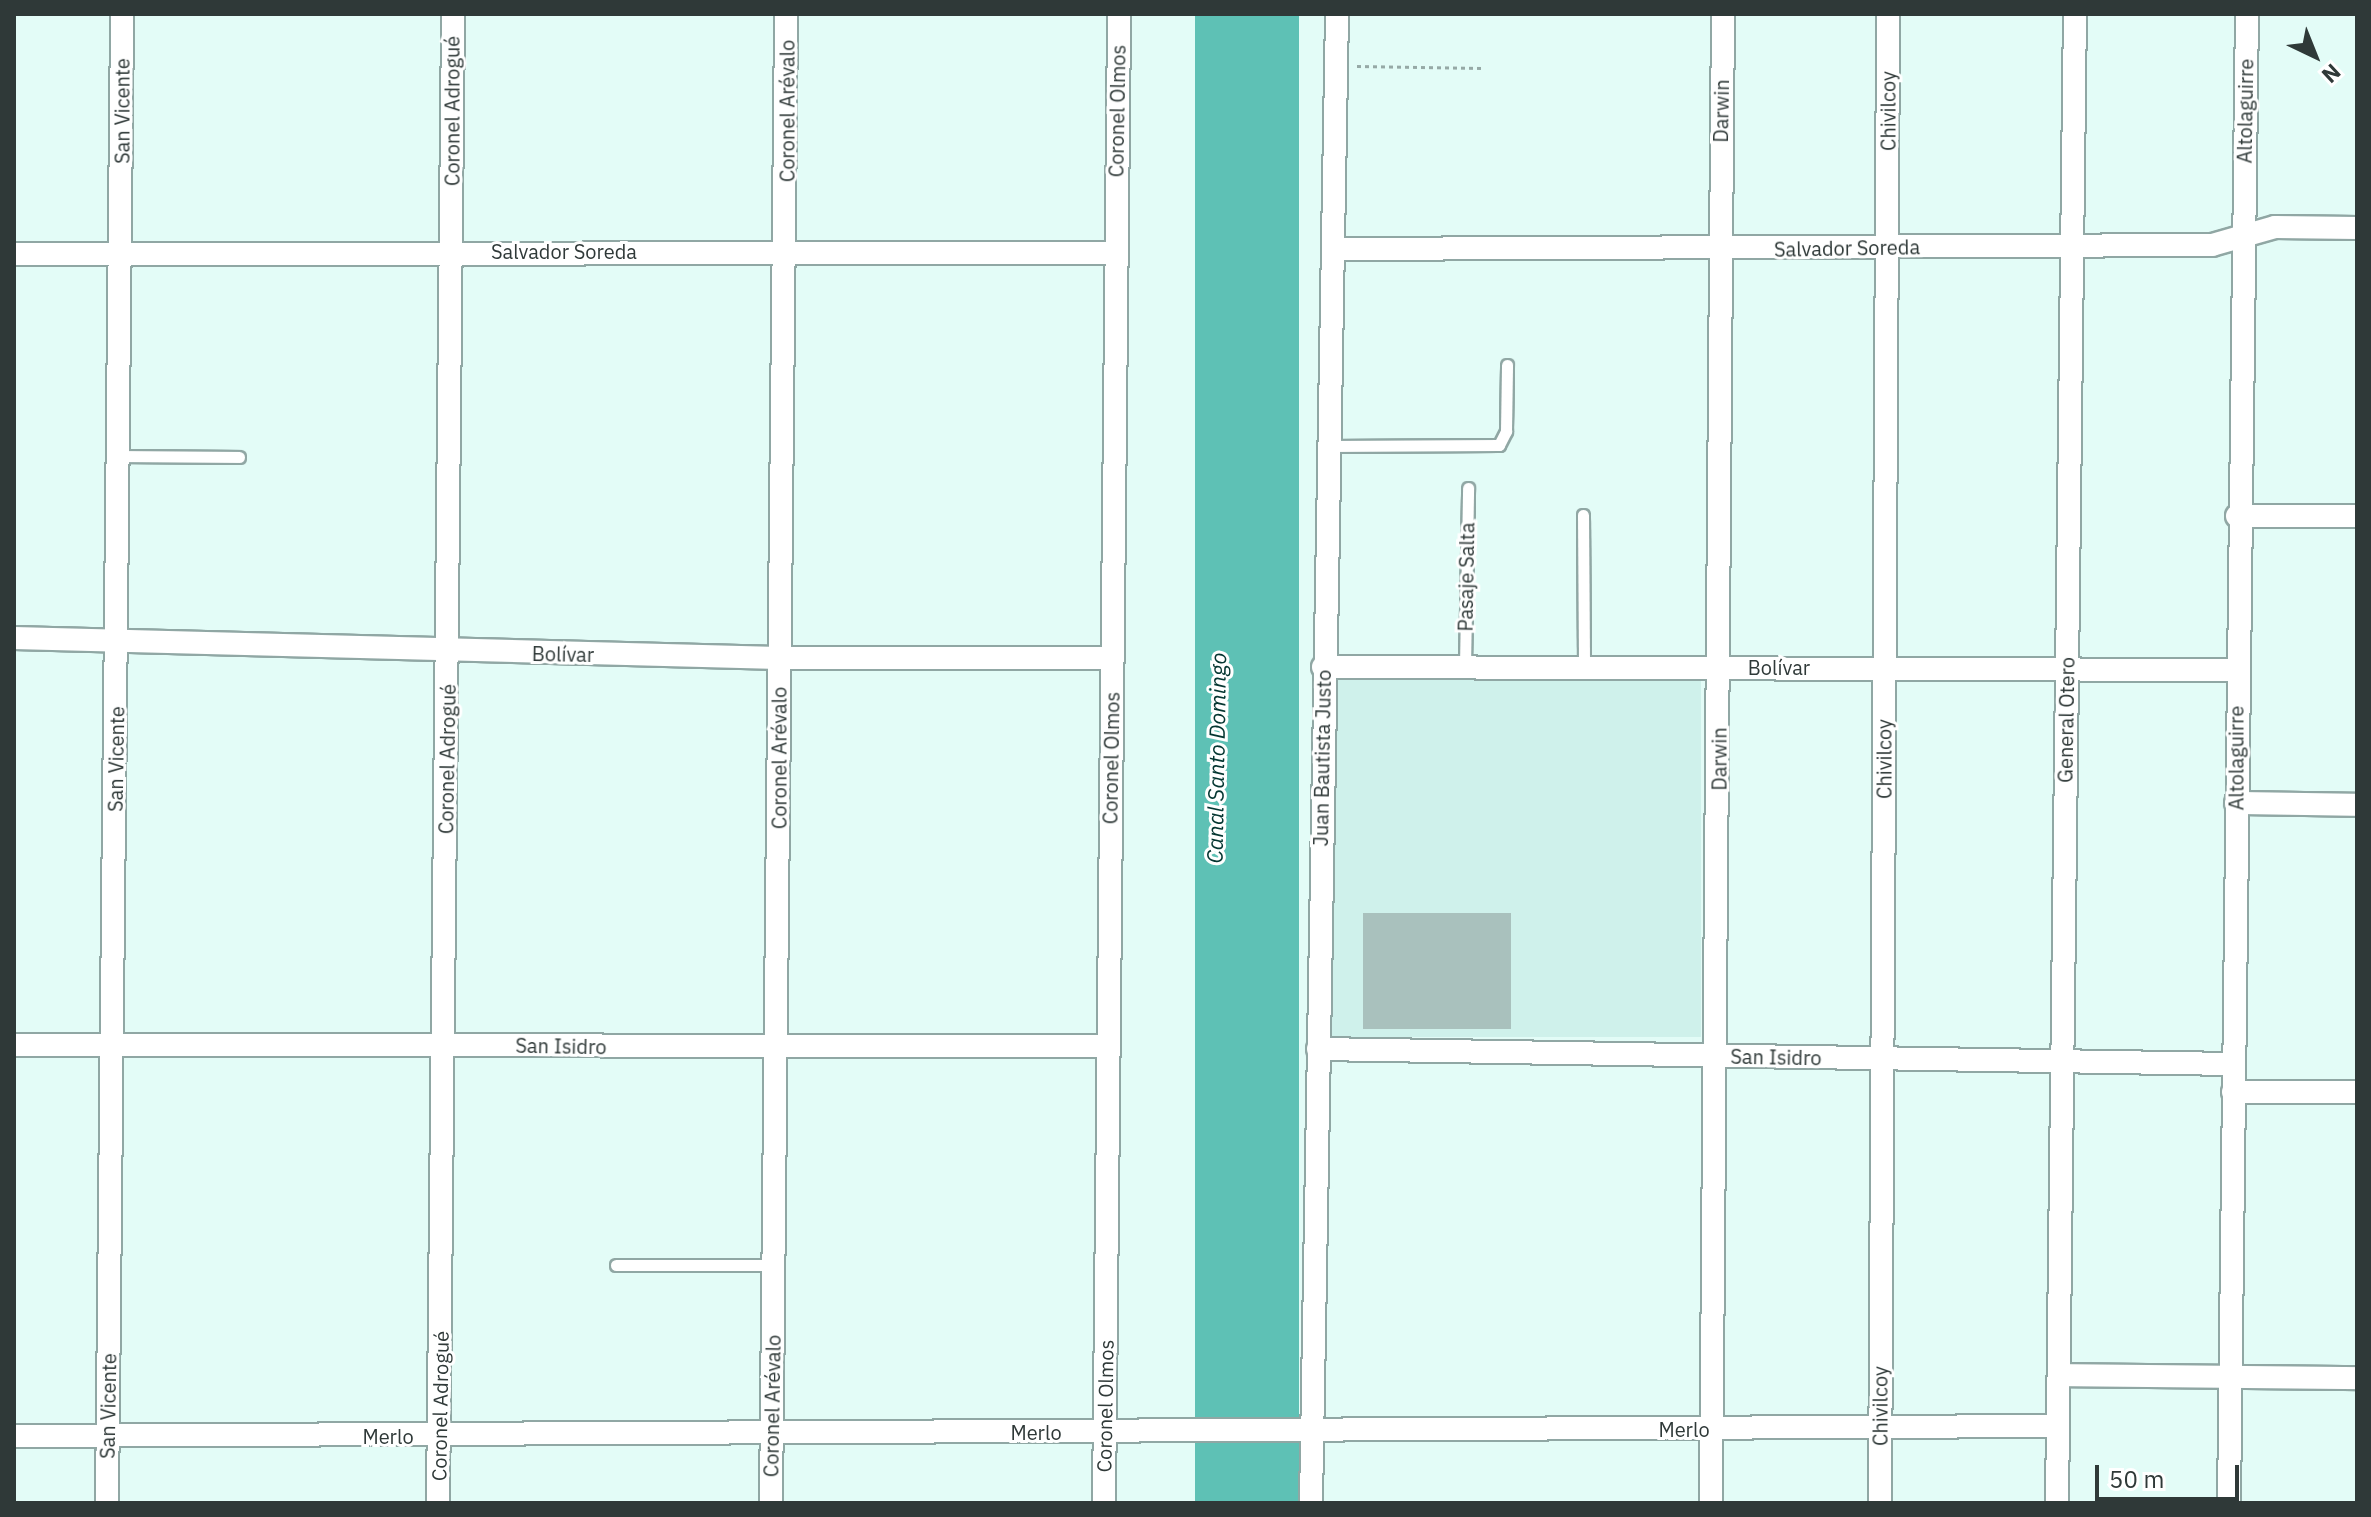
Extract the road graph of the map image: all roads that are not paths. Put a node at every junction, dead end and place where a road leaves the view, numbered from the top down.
1 (122, 14) edge
2 (453, 14) edge
3 (786, 14) edge
4 (1119, 14) edge
5 (1337, 14) edge
6 (1723, 14) edge
7 (1888, 14) edge
8 (2075, 14) edge
9 (2247, 14) edge
10 (2357, 228) edge
11 (2243, 238) junction
12 (2072, 245) junction
13 (1888, 248) junction
14 (1334, 249) junction
15 (451, 250) junction
16 (1720, 250) junction
17 (787, 253) junction
18 (1115, 253) junction
19 (14, 254) edge
20 (122, 255) junction
21 (1507, 365) dead end
22 (1329, 446) junction
23 (121, 456) junction
24 (239, 457) dead end
25 (1468, 488) dead end
26 (1583, 515) dead end
27 (2237, 516) junction
28 (2357, 516) edge
29 (14, 638) edge
30 (118, 638) junction
31 (448, 652) junction
32 (779, 658) junction
33 (1112, 658) junction
34 (1584, 665) junction
35 (1465, 666) junction
36 (1718, 666) junction
37 (1323, 667) junction
38 (1885, 667) junction
39 (2066, 668) junction
40 (2235, 670) junction
41 (2236, 803) junction
42 (2357, 805) edge
43 (112, 1044) junction
44 (443, 1044) junction
45 (14, 1045) edge
46 (1108, 1046) junction
47 (1318, 1049) junction
48 (777, 1050) junction
49 (1719, 1056) junction
50 (1882, 1058) junction
51 (2063, 1062) junction
52 (2234, 1064) junction
53 (2233, 1092) junction
54 (2357, 1092) edge
55 (616, 1265) dead end
56 (774, 1265) junction
57 (2061, 1375) junction
58 (2231, 1376) junction
59 (2357, 1378) edge
60 (2058, 1426) junction
61 (1880, 1427) junction
62 (1711, 1429) junction
63 (1312, 1430) junction
64 (1105, 1431) junction
65 (771, 1433) junction
66 (14, 1436) edge
67 (108, 1436) junction
68 (440, 1436) junction
69 (107, 1503) edge
70 (438, 1503) edge
71 (771, 1503) edge
72 (1104, 1503) edge
73 (1311, 1503) edge
74 (1711, 1503) edge
75 (1880, 1503) edge
76 (2057, 1503) edge
77 (2229, 1503) edge

1 - 20 street, San Vicente
2 - 15 street, Coronel Adrogué
3 - 17 street, Coronel Arévalo
4 - 18 street, Coronel Olmos
5 - 14 street, Juan Bautista Justo
6 - 16 street, Darwin
7 - 13 street, Chivilcoy
8 - 12 street, General Otero
9 - 11 street, Altolaguirre
10 - 11 street, Salvador Soreda
11 - 12 street, Salvador Soreda
11 - 27 street, Altolaguirre
12 - 13 street, Salvador Soreda
12 - 39 street, General Otero
13 - 16 street, Salvador Soreda
13 - 38 street, Chivilcoy
14 - 16 street, Salvador Soreda
14 - 22 street, Juan Bautista Justo
15 - 17 street, Salvador Soreda
15 - 20 street, Salvador Soreda
15 - 31 street, Coronel Adrogué
16 - 36 street, Darwin
17 - 18 street, Salvador Soreda
17 - 32 street, Coronel Arévalo
18 - 33 street, Coronel Olmos
19 - 20 street, Salvador Soreda
20 - 23 street, San Vicente
21 - 22 lane
22 - 37 street, Juan Bautista Justo
23 - 24 lane
23 - 30 street, San Vicente
25 - 35 lane, Pasaje Salta
26 - 34 lane
27 - 28 street
27 - 40 street, Altolaguirre
29 - 30 street, Bolívar
30 - 31 street, Bolívar
30 - 43 street, San Vicente
31 - 32 street, Bolívar
31 - 44 street, Coronel Adrogué
32 - 33 street, Bolívar
32 - 48 street, Coronel Arévalo
33 - 46 street, Coronel Olmos
34 - 35 street, Bolívar
34 - 36 street, Bolívar
35 - 37 street, Bolívar
36 - 38 street, Bolívar
36 - 49 street, Darwin
37 - 47 street, Juan Bautista Justo
38 - 39 street, Bolívar
38 - 50 street, Chivilcoy
39 - 40 street, Bolívar
39 - 51 street, General Otero
40 - 41 street, Altolaguirre
41 - 42 street
41 - 52 street, Altolaguirre
43 - 44 street, San Isidro
43 - 45 street, San Isidro
43 - 67 street, San Vicente
44 - 48 street, San Isidro
44 - 68 street, Coronel Adrogué
46 - 48 street, San Isidro
46 - 64 street, Coronel Olmos
47 - 49 street, San Isidro
47 - 63 street, Juan Bautista Justo
48 - 56 street, Coronel Arévalo
49 - 50 street, San Isidro
49 - 62 street, Darwin
50 - 51 street, San Isidro
50 - 61 street, Chivilcoy
51 - 52 street, San Isidro
51 - 57 street, General Otero
52 - 53 street, Altolaguirre
53 - 54 street
53 - 58 street, Altolaguirre
55 - 56 lane
56 - 65 street, Coronel Arévalo
57 - 58 street
57 - 60 street, General Otero
58 - 59 street
58 - 77 street, Altolaguirre
60 - 61 street, Merlo
60 - 76 street, General Otero
61 - 62 street, Merlo
61 - 75 street, Chivilcoy
62 - 63 street, Merlo
62 - 74 street, Darwin
63 - 64 street, Merlo
63 - 73 street, Juan Bautista Justo
64 - 65 street, Merlo
64 - 72 street, Coronel Olmos
65 - 68 street, Merlo
65 - 71 street, Coronel Arévalo
66 - 67 street, Merlo
67 - 68 street, Merlo
67 - 69 street, San Vicente
68 - 70 street, Coronel Adrogué

